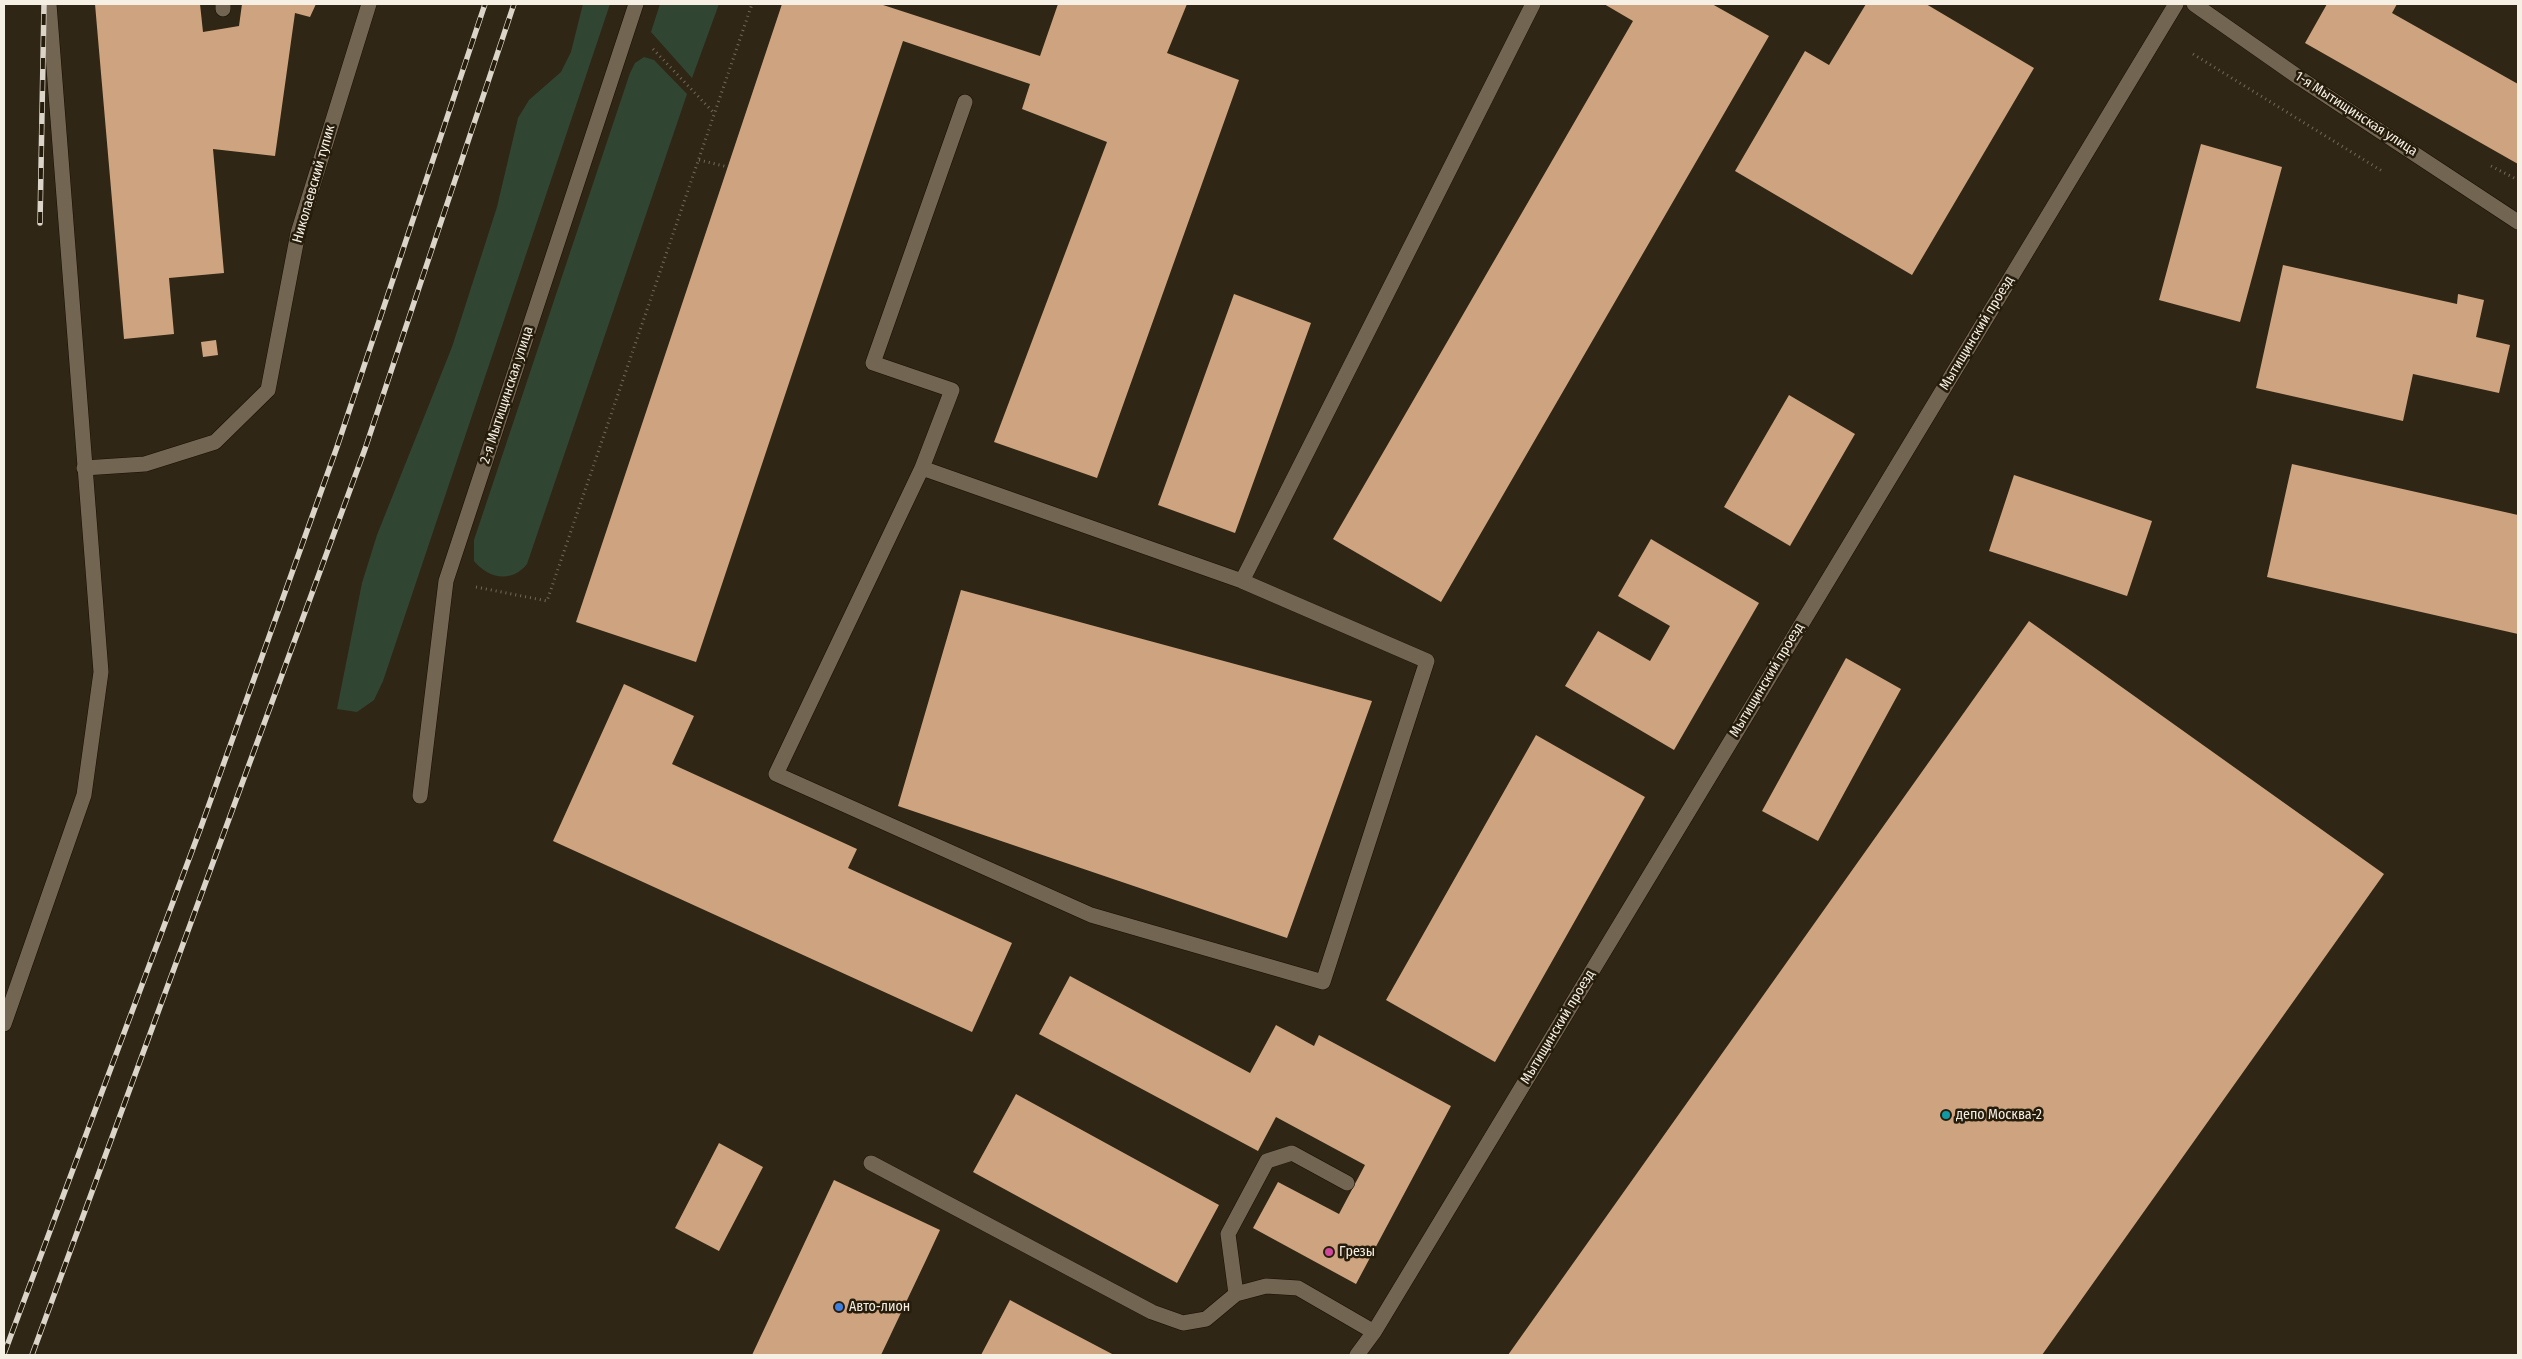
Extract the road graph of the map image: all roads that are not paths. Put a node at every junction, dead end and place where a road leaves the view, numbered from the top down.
1 (49, 4) edge
2 (369, 4) edge
3 (636, 4) edge
4 (1533, 4) edge
5 (2176, 4) edge
6 (2194, 4) edge
7 (964, 102) dead end
8 (2518, 222) edge
9 (84, 468) junction
10 (922, 468) junction
11 (1242, 581) junction
12 (420, 796) dead end
13 (4, 1024) edge
14 (871, 1163) dead end
15 (1347, 1183) dead end
16 (1236, 1294) junction
17 (1374, 1332) junction
18 (1357, 1355) edge

1 - 9 street
2 - 9 street, Николаевский тупик
3 - 12 street, 2-я Мытищинская улица
4 - 11 street
5 - 17 street, Мытищинский проезд
6 - 8 street, 1-я Мытищинская улица
7 - 10 street
9 - 13 street
10 - 11 street
10 - 11 street
14 - 16 street
15 - 16 street
16 - 17 street
17 - 18 street, Мытищинский проезд

